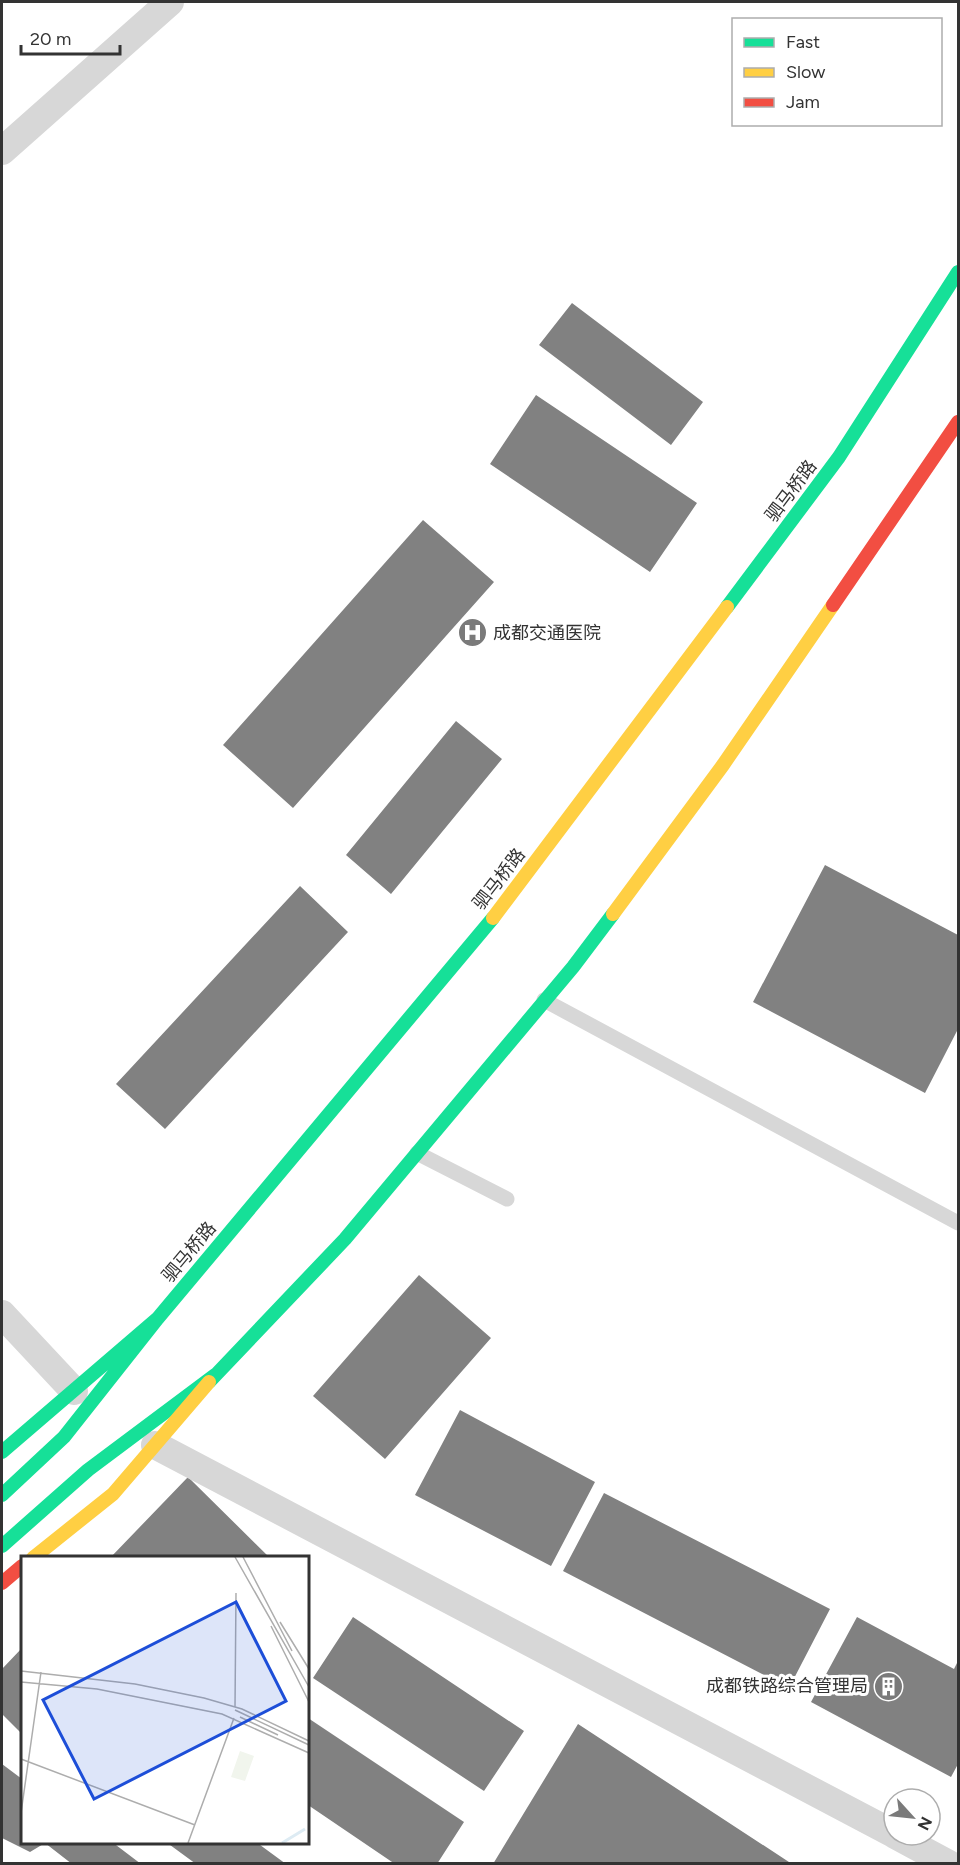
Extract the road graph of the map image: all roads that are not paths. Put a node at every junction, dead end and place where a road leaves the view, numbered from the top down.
1 (170, 2) edge
2 (2, 151) edge
3 (958, 272) edge
4 (958, 422) edge
5 (544, 1000) junction
6 (417, 1153) junction
7 (507, 1199) dead end
8 (958, 1223) edge
9 (2, 1314) edge
10 (158, 1318) junction
11 (215, 1375) junction
12 (74, 1391) junction
13 (155, 1445) junction
14 (2, 1452) edge
15 (2, 1495) edge
16 (2, 1546) edge
17 (34, 1556) edge
18 (21, 1567) edge
19 (2, 1583) edge
20 (882, 1828) edge
21 (918, 1847) edge
22 (949, 1863) edge

1 - 2 street
3 - 10 main road, 驷马桥路
4 - 5 main road
5 - 6 main road
5 - 8 lane
6 - 7 lane
6 - 11 main road
9 - 12 street
10 - 12 main road, 驷马桥路
10 - 15 main road
11 - 13 main road
11 - 16 main road
12 - 14 main road, 驷马桥路
13 - 17 main road
13 - 20 street
18 - 19 main road
21 - 22 street

